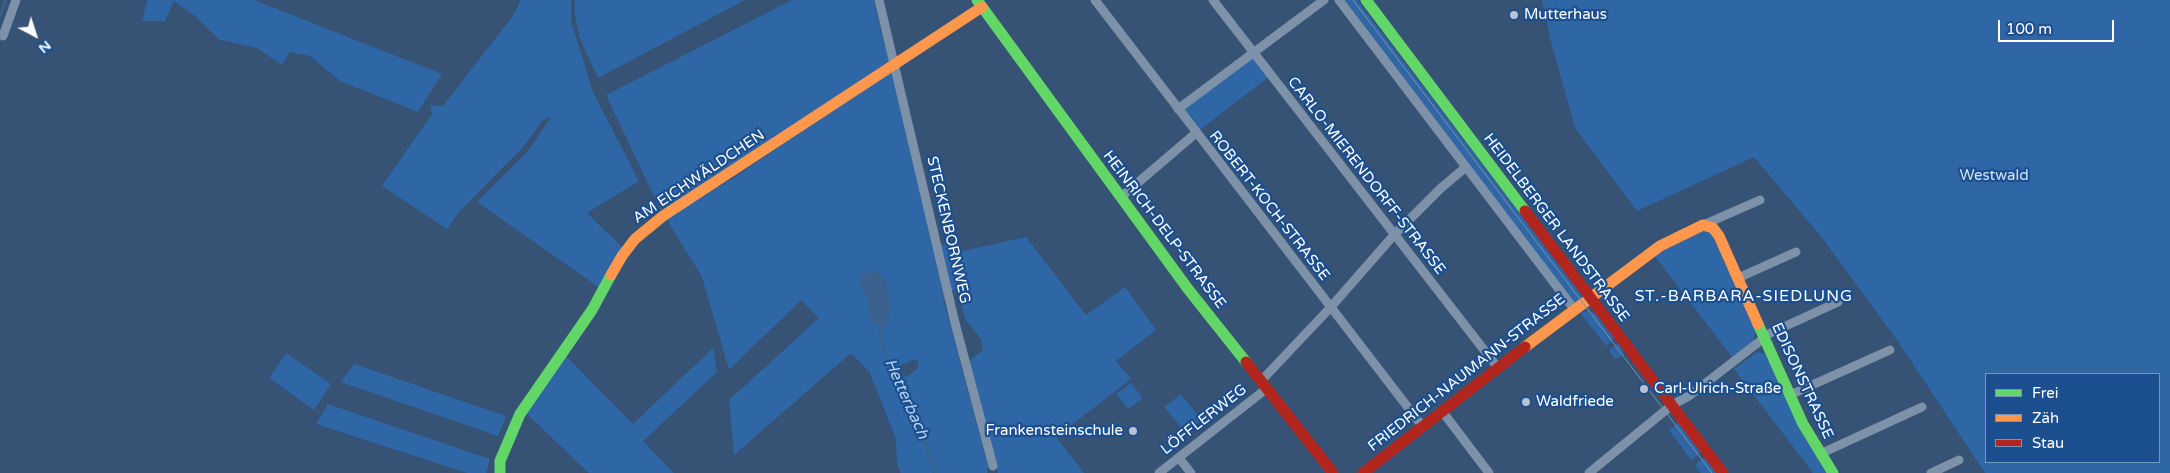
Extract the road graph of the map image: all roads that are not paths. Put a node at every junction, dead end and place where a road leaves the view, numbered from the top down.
1 (16, 0) edge
2 (879, 0) edge
3 (1095, 0) edge
4 (1213, 0) edge
5 (1324, 0) edge
6 (1339, 0) edge
7 (1366, 0) edge
8 (979, 4) edge
9 (3, 36) dead end
10 (1253, 52) junction
11 (894, 66) junction
12 (1178, 109) junction
13 (1196, 133) junction
14 (1466, 167) junction
15 (1120, 197) junction
16 (1760, 200) dead end
17 (1702, 225) junction
18 (1394, 235) junction
19 (1796, 252) dead end
20 (1738, 278) junction
21 (1589, 298) junction
22 (1838, 302) dead end
23 (1330, 308) junction
24 (1574, 309) junction
25 (1764, 337) junction
26 (1890, 350) dead end
27 (1498, 368) junction
28 (1264, 385) junction
29 (1790, 395) junction
30 (1672, 405) junction
31 (1922, 407) dead end
32 (1442, 412) junction
33 (1423, 427) junction
34 (1820, 454) junction
35 (1180, 458) junction
36 (1959, 460) dead end
37 (992, 466) dead end
38 (500, 473) edge
39 (1159, 473) edge
40 (1191, 473) edge
41 (1334, 473) edge
42 (1363, 473) edge
43 (1489, 473) edge
44 (1589, 473) edge
45 (1723, 473) edge
46 (1833, 473) edge
47 (1931, 473) edge

1 - 9 street
2 - 11 street, STECKENBORNWEG
3 - 12 street, ROBERT-KOCH-STRASSE
4 - 10 street, CARLO-MIERENDORFF-STRASSE
5 - 10 street
6 - 14 street
7 - 21 street, HEIDELBERGER LANDSTRASSE
8 - 11 street, AM EICHWÄLDCHEN
8 - 15 street, HEINRICH-DELP-STRASSE
10 - 12 street
10 - 18 street, CARLO-MIERENDORFF-STRASSE
11 - 37 street, STECKENBORNWEG
11 - 38 street, AM EICHWÄLDCHEN
12 - 13 street, ROBERT-KOCH-STRASSE
13 - 15 street
13 - 23 street, ROBERT-KOCH-STRASSE
14 - 18 street, LÖFFLERWEG
14 - 24 street
15 - 28 street, HEINRICH-DELP-STRASSE
16 - 17 street
17 - 20 street, EDISONSTRASSE
17 - 21 street
18 - 23 street, LÖFFLERWEG
18 - 27 street, CARLO-MIERENDORFF-STRASSE
19 - 20 street
20 - 25 street, EDISONSTRASSE
21 - 24 street, FRIEDRICH-NAUMANN-STRASSE
21 - 30 street, HEIDELBERGER LANDSTRASSE
22 - 25 street
23 - 28 street, LÖFFLERWEG
23 - 33 street, ROBERT-KOCH-STRASSE
24 - 27 street, FRIEDRICH-NAUMANN-STRASSE
25 - 29 street, EDISONSTRASSE
25 - 30 street
26 - 29 street
27 - 32 street, FRIEDRICH-NAUMANN-STRASSE
28 - 35 street, LÖFFLERWEG
28 - 41 street, HEINRICH-DELP-STRASSE
29 - 34 street, EDISONSTRASSE
30 - 44 street
30 - 45 street, HEIDELBERGER LANDSTRASSE
31 - 34 street
32 - 33 street, FRIEDRICH-NAUMANN-STRASSE
32 - 43 street
33 - 42 street, FRIEDRICH-NAUMANN-STRASSE
34 - 46 street, EDISONSTRASSE
35 - 39 street, LÖFFLERWEG
35 - 40 street
36 - 47 street

